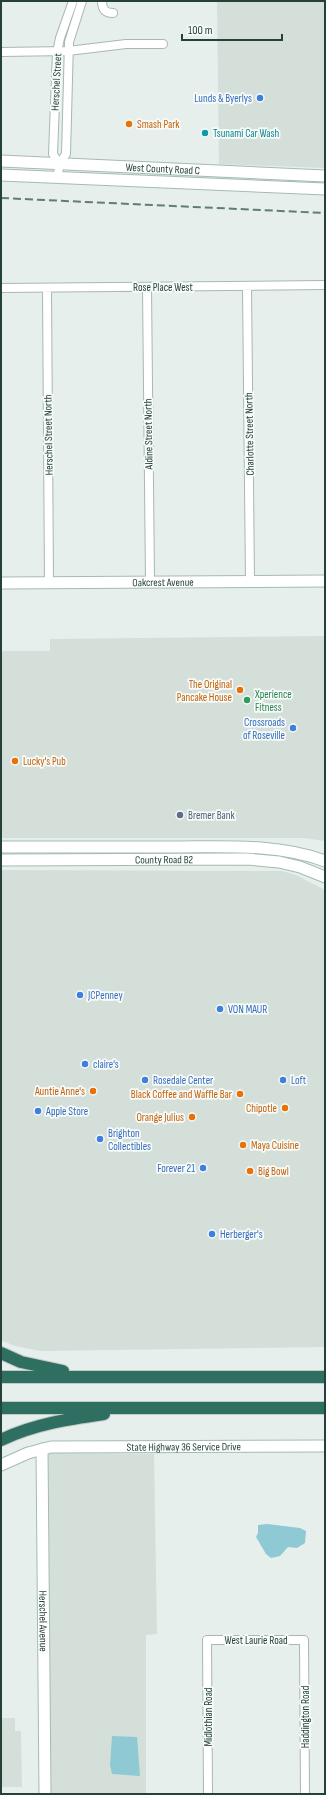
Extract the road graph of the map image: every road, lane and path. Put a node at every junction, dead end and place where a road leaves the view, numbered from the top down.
1 (73, 1) edge
2 (82, 1) edge
3 (102, 1) edge
4 (114, 13) dead end
5 (163, 44) dead end
6 (68, 51) junction
7 (1, 52) edge
8 (56, 52) junction
9 (1, 161) edge
10 (59, 164) junction
11 (1, 174) edge
12 (325, 176) edge
13 (58, 177) junction
14 (325, 189) edge
15 (325, 285) edge
16 (247, 286) junction
17 (147, 287) junction
18 (1, 288) edge
19 (47, 288) junction
20 (325, 581) edge
21 (150, 582) junction
22 (250, 582) junction
23 (1, 583) edge
24 (49, 583) junction
25 (216, 846) junction
26 (1, 847) edge
27 (216, 859) junction
28 (1, 860) edge
29 (325, 861) edge
30 (325, 877) edge
31 (1, 1353) edge
32 (325, 1369) edge
33 (325, 1376) edge
34 (1, 1377) edge
35 (132, 1377) junction
36 (255, 1377) junction
37 (1, 1408) edge
38 (166, 1408) junction
39 (279, 1408) junction
40 (325, 1408) edge
41 (325, 1416) edge
42 (1, 1440) edge
43 (325, 1446) edge
44 (42, 1449) junction
45 (1, 1465) edge
46 (207, 1640) joint
47 (304, 1640) joint
48 (45, 1794) edge
49 (208, 1794) edge
50 (305, 1794) edge

1 - 8 street, Herschel Street
2 - 6 street, Herschel Street
3 - 4 street
5 - 6 street
6 - 8 street
6 - 10 street, Herschel Street
7 - 8 street
8 - 10 street, Herschel Street
9 - 10 street, West County Road C
10 - 12 street, West County Road C
10 - 13 street, Herschel Street
11 - 13 street, West County Road C
13 - 14 street, West County Road C
15 - 16 street, Rose Place West
16 - 17 street, Rose Place West
16 - 22 street, Charlotte Street North
17 - 19 street, Rose Place West
17 - 21 street, Aldine Street North
18 - 19 street, Rose Place West
19 - 24 street, Herschel Street North
20 - 22 street, Oakcrest Avenue
21 - 22 street, Oakcrest Avenue
21 - 24 street, Oakcrest Avenue
23 - 24 street, Oakcrest Avenue
25 - 26 street, County Road B2
25 - 27 street
25 - 29 street, County Road B2
27 - 28 street, County Road B2
27 - 30 street, County Road B2
31 - 35 highway
32 - 36 highway
33 - 36 highway
34 - 35 highway
35 - 36 highway
37 - 38 highway
38 - 39 highway
38 - 42 highway
39 - 40 highway
39 - 41 highway
43 - 44 street, State Highway 36 Service Drive
44 - 45 street, State Highway 36 Service Drive
44 - 48 street, Herschel Avenue
46 - 47 street, West Laurie Road
46 - 49 street, Midlothian Road
47 - 50 street, Haddington Road

